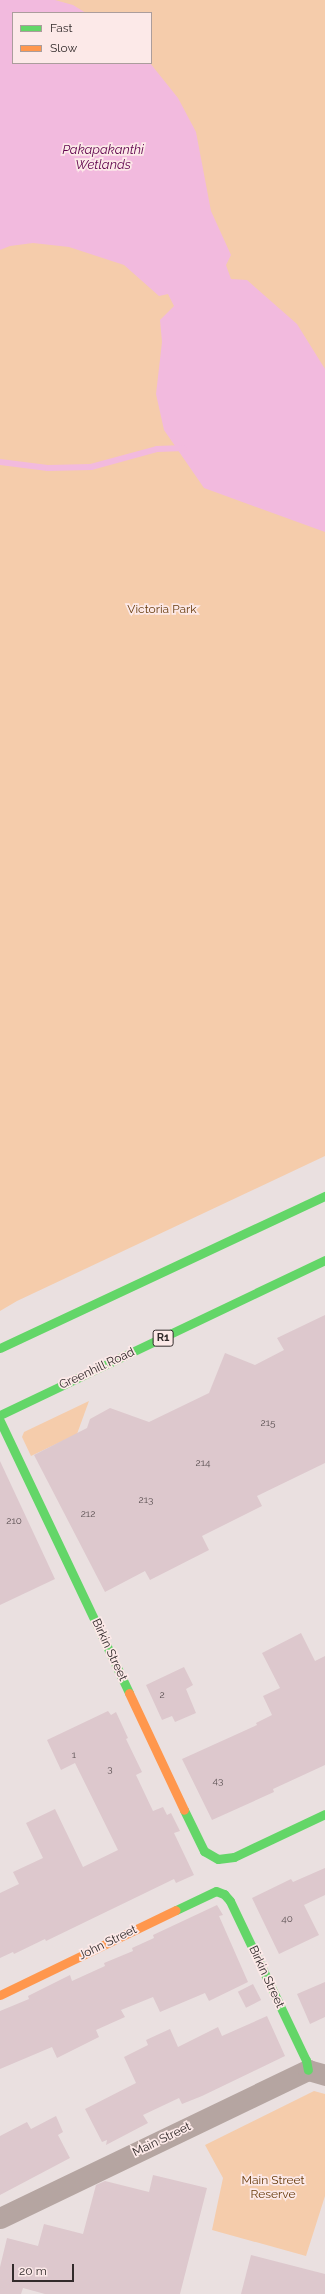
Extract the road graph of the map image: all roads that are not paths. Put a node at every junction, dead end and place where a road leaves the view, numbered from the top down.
1 (325, 1196) edge
2 (325, 1260) edge
3 (0, 1348) edge
4 (0, 1415) edge
5 (0, 1421) edge
6 (325, 1814) edge
7 (216, 1891) joint
8 (0, 1995) edge
9 (316, 2072) edge
10 (0, 2218) edge

1 - 3 main road
2 - 4 main road, Greenhill Road / R1
5 - 6 main road, Birkin Street
7 - 8 main road, John Street
7 - 9 main road, Birkin Street
9 - 10 street, Main Street

